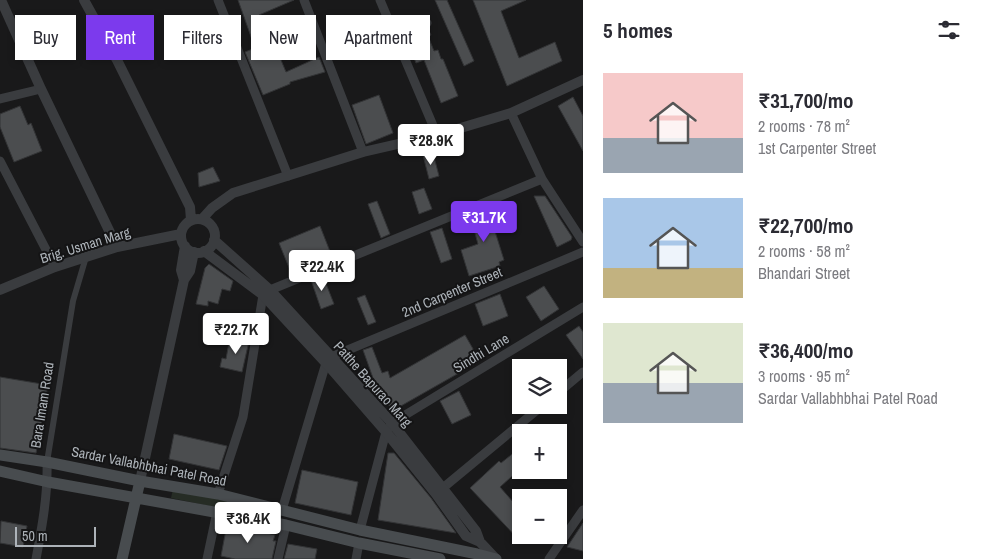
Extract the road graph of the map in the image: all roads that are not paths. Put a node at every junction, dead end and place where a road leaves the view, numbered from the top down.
1 (84, 0) edge
2 (218, 0) edge
3 (304, 0) edge
4 (380, 0) edge
5 (3, 2) edge
6 (387, 15) edge
7 (406, 60) edge
8 (583, 80) edge
9 (41, 89) junction
10 (0, 99) edge
11 (511, 113) junction
12 (437, 135) junction
13 (363, 152) junction
14 (0, 161) edge
15 (288, 176) junction
16 (542, 179) junction
17 (202, 219) junction
18 (190, 220) junction
19 (181, 234) junction
20 (214, 240) junction
21 (583, 242) edge
22 (117, 247) junction
23 (189, 249) junction
24 (204, 251) junction
25 (583, 252) edge
26 (86, 257) junction
27 (55, 267) junction
28 (0, 290) edge
29 (266, 292) junction
30 (583, 307) edge
31 (329, 360) junction
32 (583, 372) edge
33 (567, 385) edge
34 (532, 414) edge
35 (389, 428) junction
36 (0, 454) edge
37 (47, 462) junction
38 (0, 471) edge
39 (140, 481) junction
40 (48, 482) junction
41 (439, 491) junction
42 (218, 494) junction
43 (136, 499) junction
44 (282, 510) junction
45 (583, 510) edge
46 (217, 512) junction
47 (286, 525) junction
48 (360, 530) junction
49 (359, 543) junction
50 (420, 557) edge
51 (36, 559) edge
52 (122, 559) edge
53 (206, 559) edge
54 (278, 559) edge
55 (356, 559) edge
56 (440, 559) edge
57 (496, 559) edge
58 (549, 559) edge

1 - 18 street
2 - 15 street
3 - 13 street
4 - 6 street
5 - 9 street
7 - 12 street
8 - 11 street
9 - 10 street
9 - 22 street
11 - 12 street
11 - 16 street
12 - 13 street
13 - 15 street
14 - 27 street
15 - 17 street
16 - 21 street
16 - 29 street
17 - 18 street
17 - 20 street
18 - 19 street
19 - 22 street, Brig. Usman Marg
19 - 23 street
20 - 24 street
20 - 29 street, Patthe Bapurao Marg
22 - 26 street, Brig. Usman Marg
23 - 24 street
23 - 39 street
24 - 29 street
25 - 31 street, 2nd Carpenter Street
26 - 27 street, Brig. Usman Marg
26 - 37 street, Bara Imam Road
27 - 28 street, Brig. Usman Marg
29 - 31 street, Patthe Bapurao Marg
29 - 42 street
30 - 35 street, Sindhi Lane
31 - 35 street, Patthe Bapurao Marg
31 - 44 street
32 - 33 street
34 - 41 street
35 - 41 street, Patthe Bapurao Marg
35 - 48 street
36 - 37 main road, Sardar Vallabhbhai Patel Road
37 - 39 main road, Sardar Vallabhbhai Patel Road
37 - 40 street, Bara Imam Road
38 - 40 main road
39 - 42 main road, Sardar Vallabhbhai Patel Road
39 - 43 main road
40 - 43 main road
40 - 51 street, Bara Imam Road
41 - 57 street, Patthe Bapurao Marg
42 - 44 main road, Sardar Vallabhbhai Patel Road
43 - 46 main road
43 - 52 main road
44 - 48 main road, Sardar Vallabhbhai Patel Road
45 - 58 street
46 - 47 main road
46 - 53 street
47 - 49 main road
47 - 54 street
48 - 57 main road, Sardar Vallabhbhai Patel Road
49 - 50 main road
49 - 55 street
50 - 56 main road

